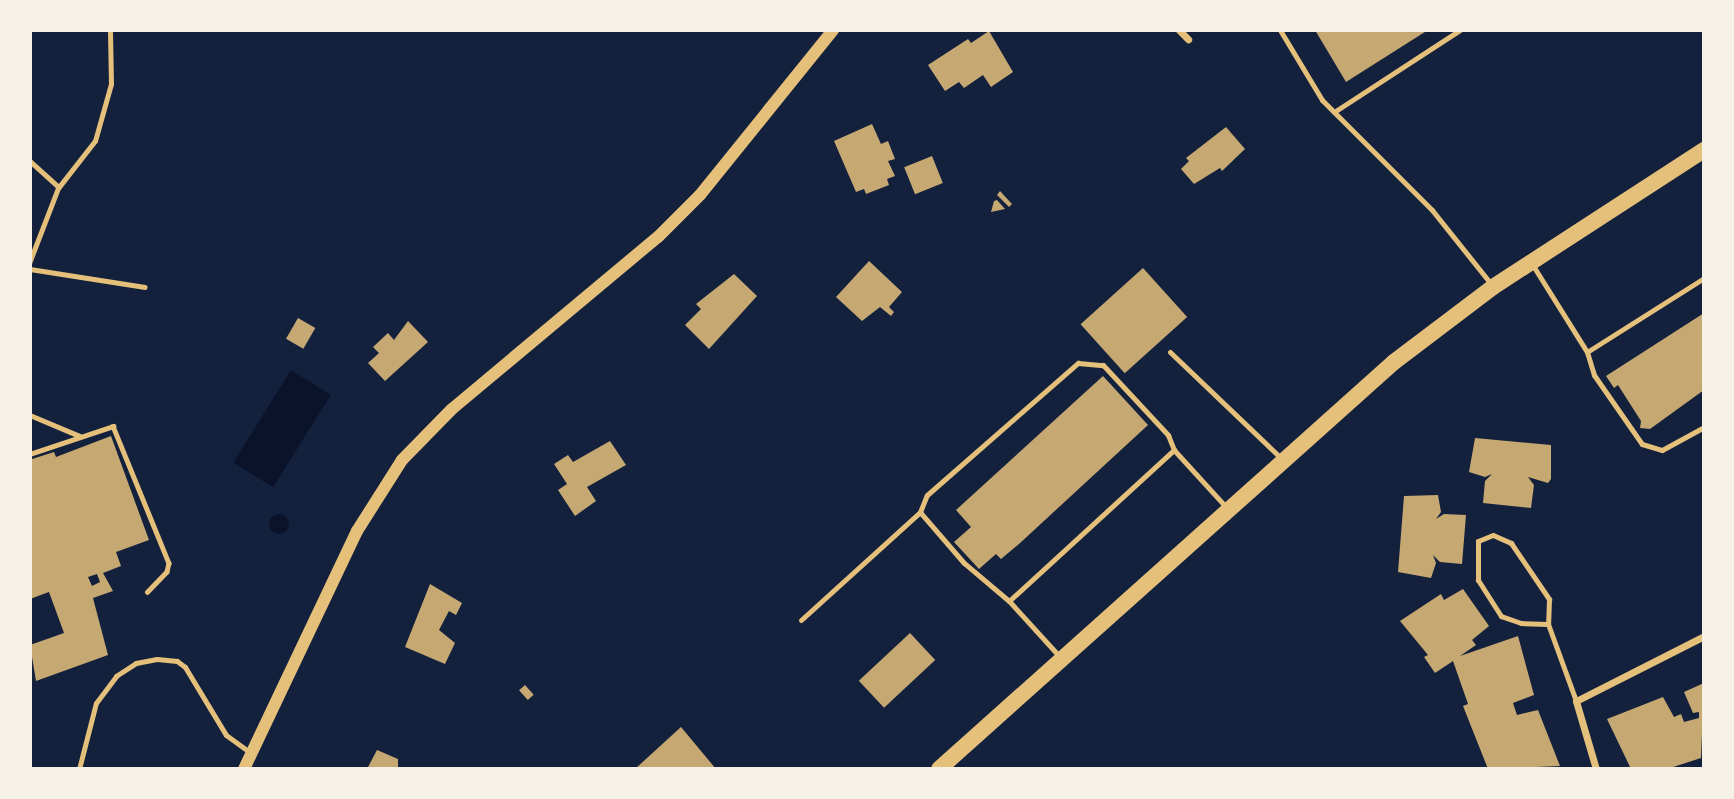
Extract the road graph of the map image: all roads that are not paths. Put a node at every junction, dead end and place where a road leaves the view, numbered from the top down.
1 (833, 30) edge
2 (1179, 30) edge
3 (1280, 30) edge
4 (1460, 30) edge
5 (1188, 39) dead end
6 (1334, 112) junction
7 (1704, 150) edge
8 (1530, 262) junction
9 (1704, 278) edge
10 (1493, 286) junction
11 (1170, 352) dead end
12 (1587, 352) junction
13 (1704, 427) edge
14 (1174, 450) junction
15 (1282, 459) junction
16 (1227, 508) junction
17 (920, 512) junction
18 (1009, 601) junction
19 (801, 620) dead end
20 (1548, 624) junction
21 (1704, 636) edge
22 (1061, 658) junction
23 (1576, 701) junction
24 (252, 754) junction
25 (79, 769) edge
26 (244, 769) edge
27 (939, 769) edge
28 (1596, 769) edge

1 - 24 street
2 - 5 street
3 - 6 lane
4 - 6 lane
6 - 10 lane
7 - 8 main road
8 - 10 main road
8 - 12 lane
9 - 12 lane
10 - 15 main road
11 - 15 lane
12 - 13 lane
14 - 16 lane
14 - 17 lane
14 - 18 lane
15 - 16 main road
16 - 22 main road
17 - 18 lane
17 - 19 lane
18 - 22 lane
20 - 20 lane
20 - 23 lane
21 - 23 street
22 - 27 main road
23 - 28 street
24 - 25 lane
24 - 26 street

